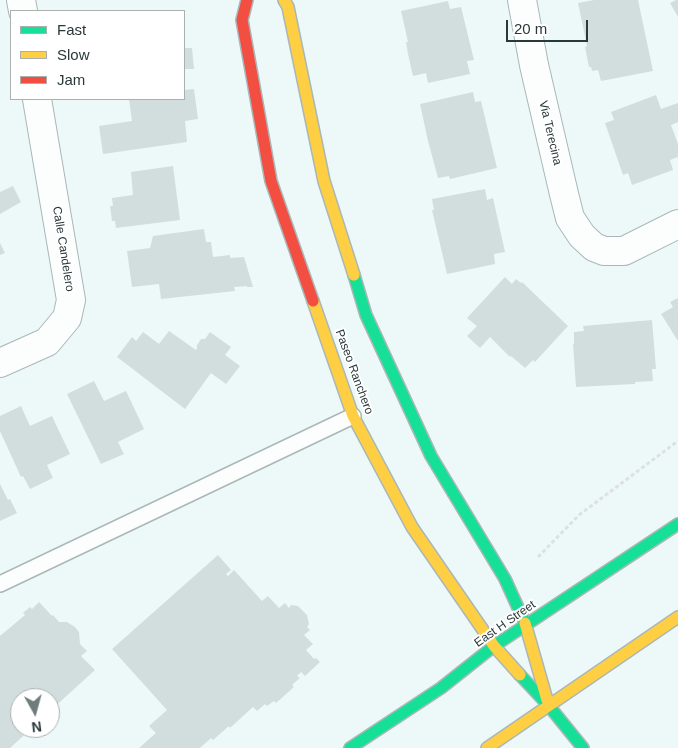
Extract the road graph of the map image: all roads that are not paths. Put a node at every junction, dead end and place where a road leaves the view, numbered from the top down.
1 (247, 0) edge
2 (284, 0) edge
3 (522, 0) edge
4 (37, 100) edge
5 (678, 224) edge
6 (0, 363) edge
7 (354, 416) junction
8 (678, 524) edge
9 (0, 584) edge
10 (678, 617) edge
11 (526, 625) junction
12 (494, 646) junction
13 (549, 706) junction
14 (350, 748) edge
15 (487, 748) edge
16 (583, 748) edge

1 - 7 main road, Paseo Ranchero
2 - 11 main road, Paseo Ranchero
3 - 5 street, Via Terecina
4 - 6 street, Calle Candelero
7 - 9 lane
7 - 12 main road, Paseo Ranchero
8 - 11 main road, East H Street
10 - 13 main road
11 - 12 main road, East H Street
11 - 13 main road, Paseo Ranchero
12 - 13 main road, Paseo Ranchero
12 - 14 main road, East H Street
13 - 15 main road
13 - 16 main road, Paseo Ranchero

